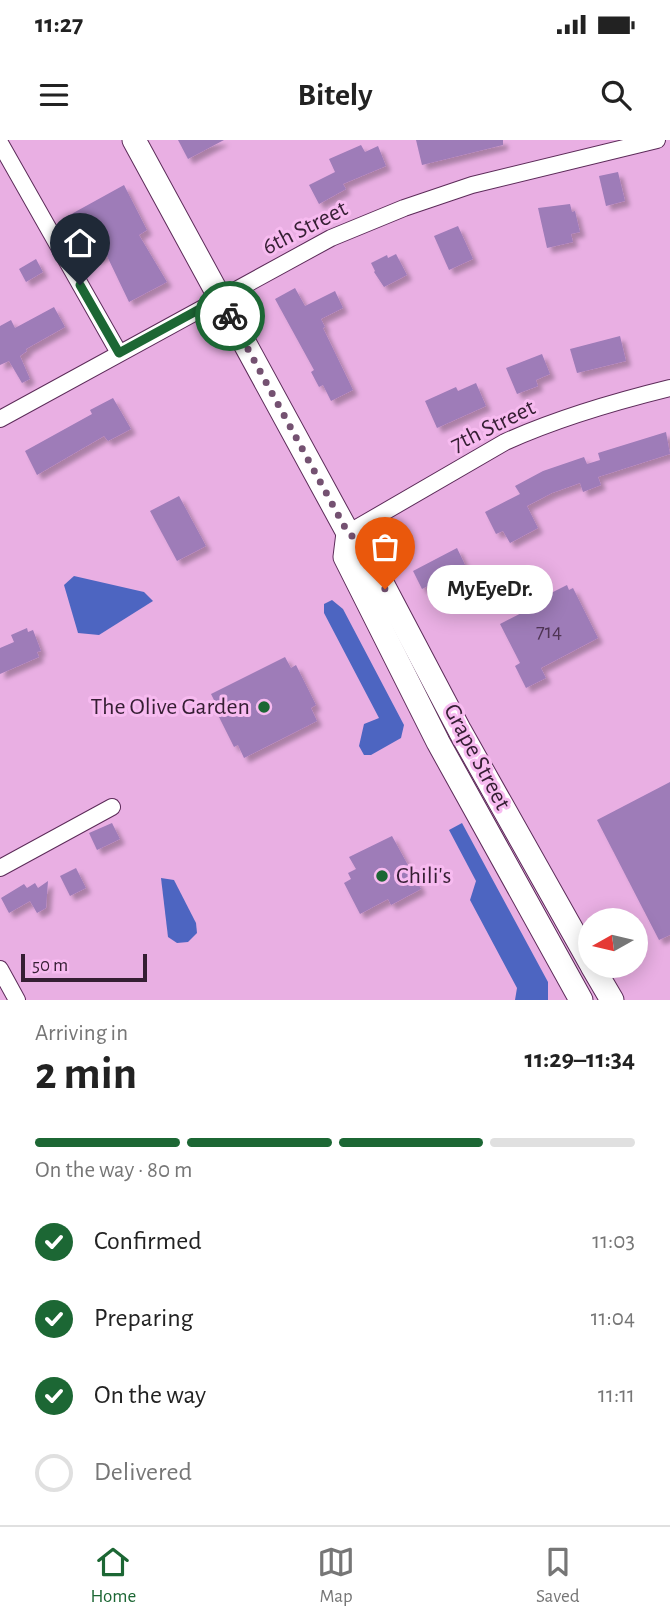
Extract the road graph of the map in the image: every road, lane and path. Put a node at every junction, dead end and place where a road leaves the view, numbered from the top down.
1 (134, 140) edge
2 (657, 140) edge
3 (0, 143) edge
4 (220, 298) junction
5 (119, 353) junction
6 (670, 387) edge
7 (0, 419) edge
8 (348, 533) junction
9 (112, 807) dead end
10 (0, 868) edge
11 (578, 941) edge
12 (0, 969) edge
13 (599, 978) edge
14 (17, 1000) edge
15 (581, 1000) edge
16 (612, 1000) edge

1 - 4 main road, Grape Street
2 - 4 street, 6th Street
3 - 5 street
4 - 5 street, 6th Street
4 - 8 main road, Grape Street
5 - 7 street, 6th Street
6 - 8 street, 7th Street
8 - 11 main road, Grape Street
8 - 15 main road, Grape Street
9 - 10 street
12 - 14 street
13 - 16 main road, Grape Street

